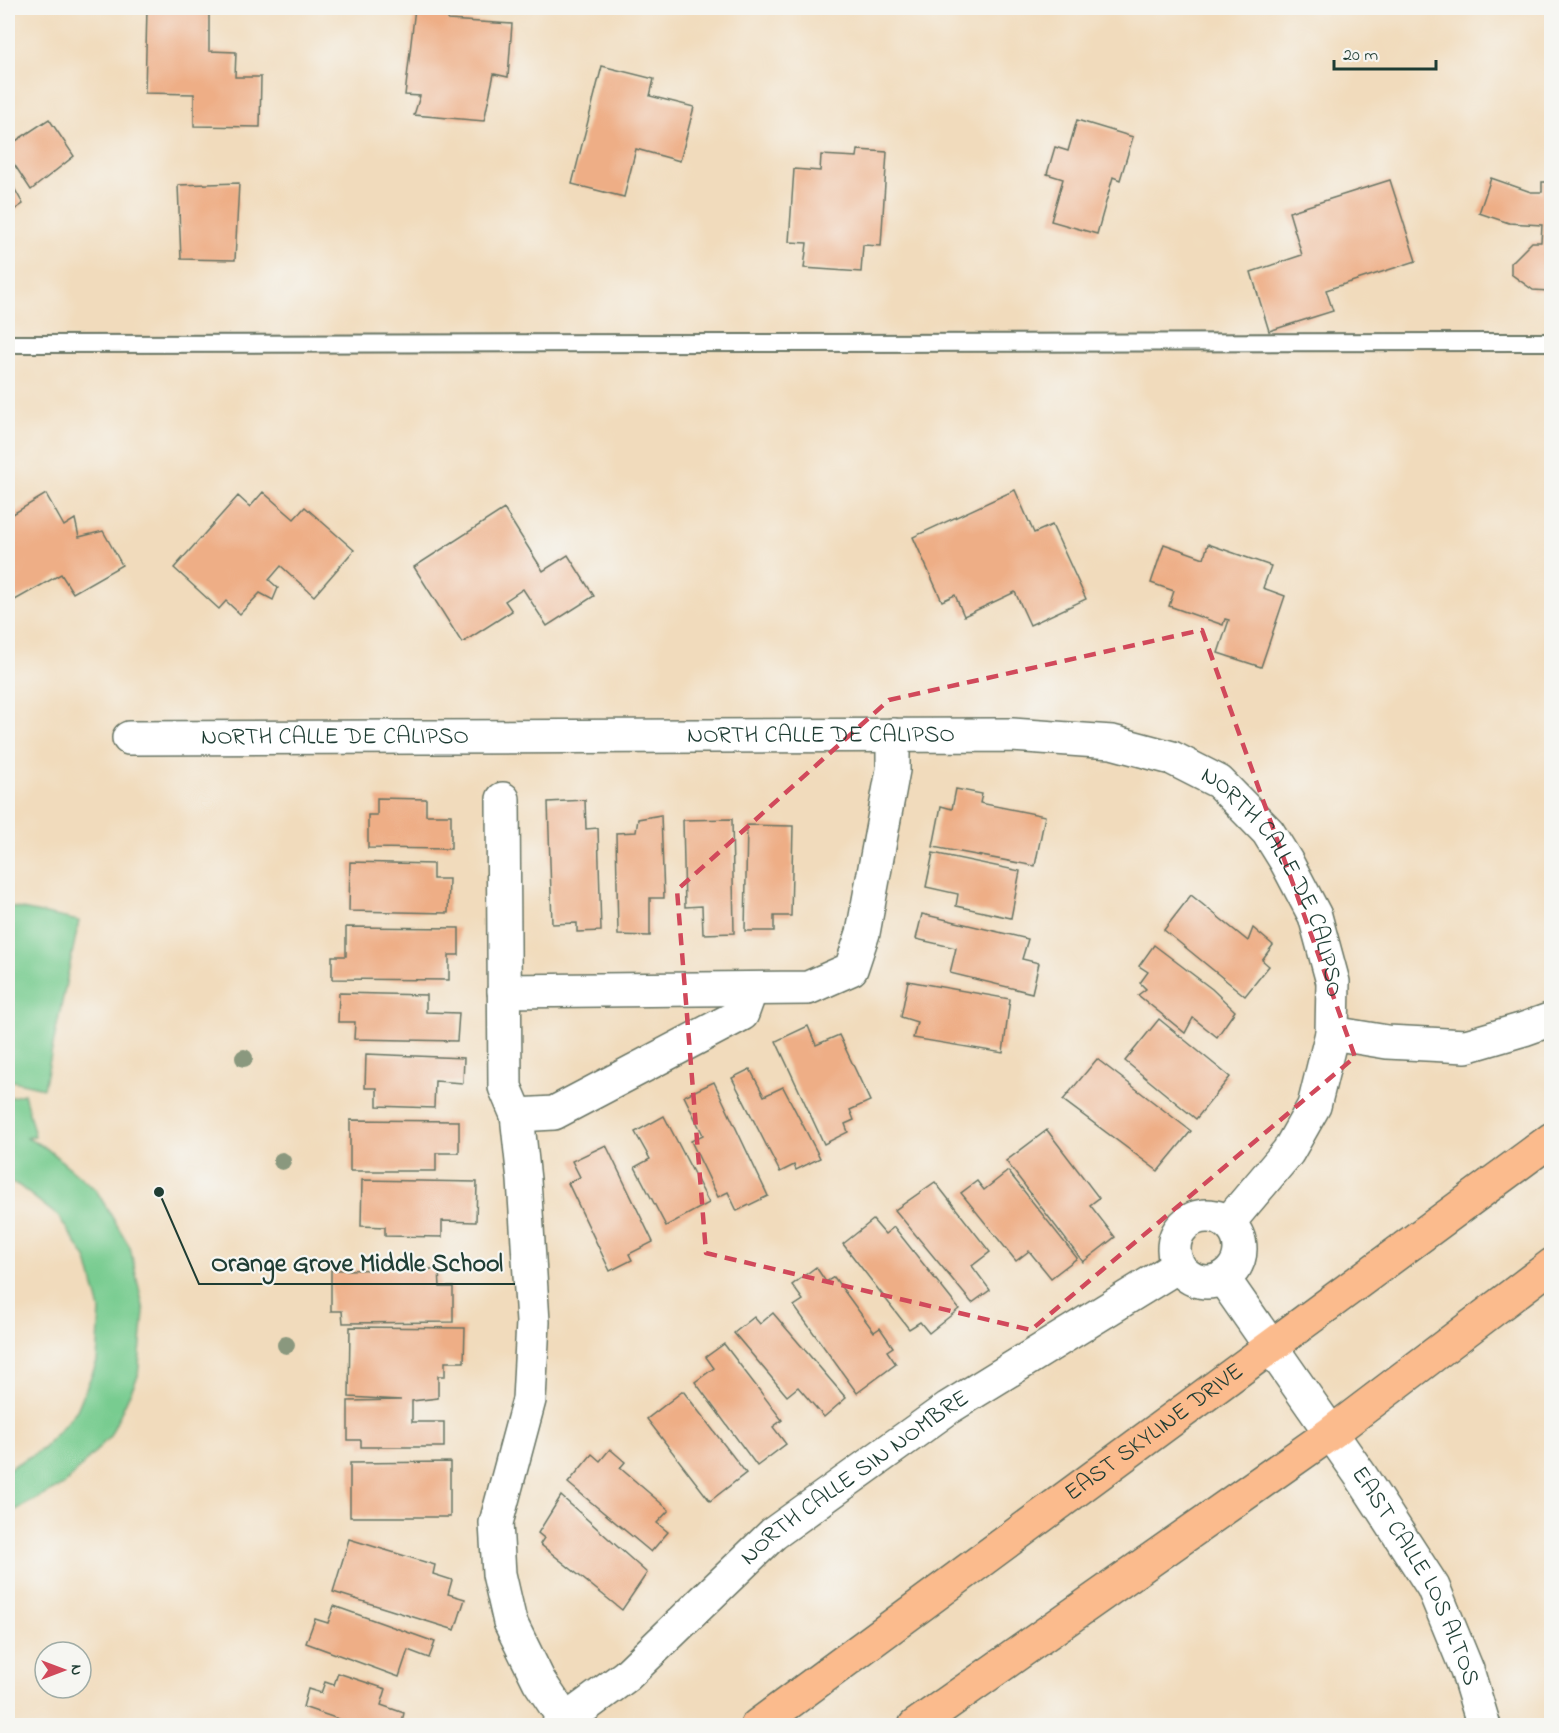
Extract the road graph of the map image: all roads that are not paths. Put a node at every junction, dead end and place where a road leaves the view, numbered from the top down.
1 (1551, 342) edge
2 (8, 344) edge
3 (892, 735) junction
4 (129, 738) dead end
5 (503, 799) dead end
6 (751, 989) junction
7 (504, 991) junction
8 (1551, 1019) edge
9 (1332, 1033) junction
10 (517, 1115) junction
11 (1551, 1139) edge
12 (1228, 1223) junction
13 (1551, 1265) edge
14 (1178, 1266) junction
15 (1222, 1278) junction
16 (1270, 1345) junction
17 (1331, 1433) junction
18 (562, 1723) edge
19 (757, 1725) edge
20 (915, 1725) edge
21 (1484, 1725) edge

1 - 2 lane
3 - 4 street, NORTH CALLE DE CALIPSO
3 - 6 street
3 - 9 street, NORTH CALLE DE CALIPSO
5 - 7 street
6 - 7 street
6 - 10 street
7 - 10 street
8 - 9 street
9 - 12 street
10 - 18 street
11 - 16 main road, EAST SKYLINE DRIVE
12 - 14 street
12 - 15 street
13 - 17 main road
14 - 15 street
14 - 18 street, NORTH CALLE SIN NOMBRE
15 - 16 street, EAST CALLE LOS ALTOS
16 - 17 street, EAST CALLE LOS ALTOS
16 - 19 main road, EAST SKYLINE DRIVE
17 - 20 main road
17 - 21 street, EAST CALLE LOS ALTOS

